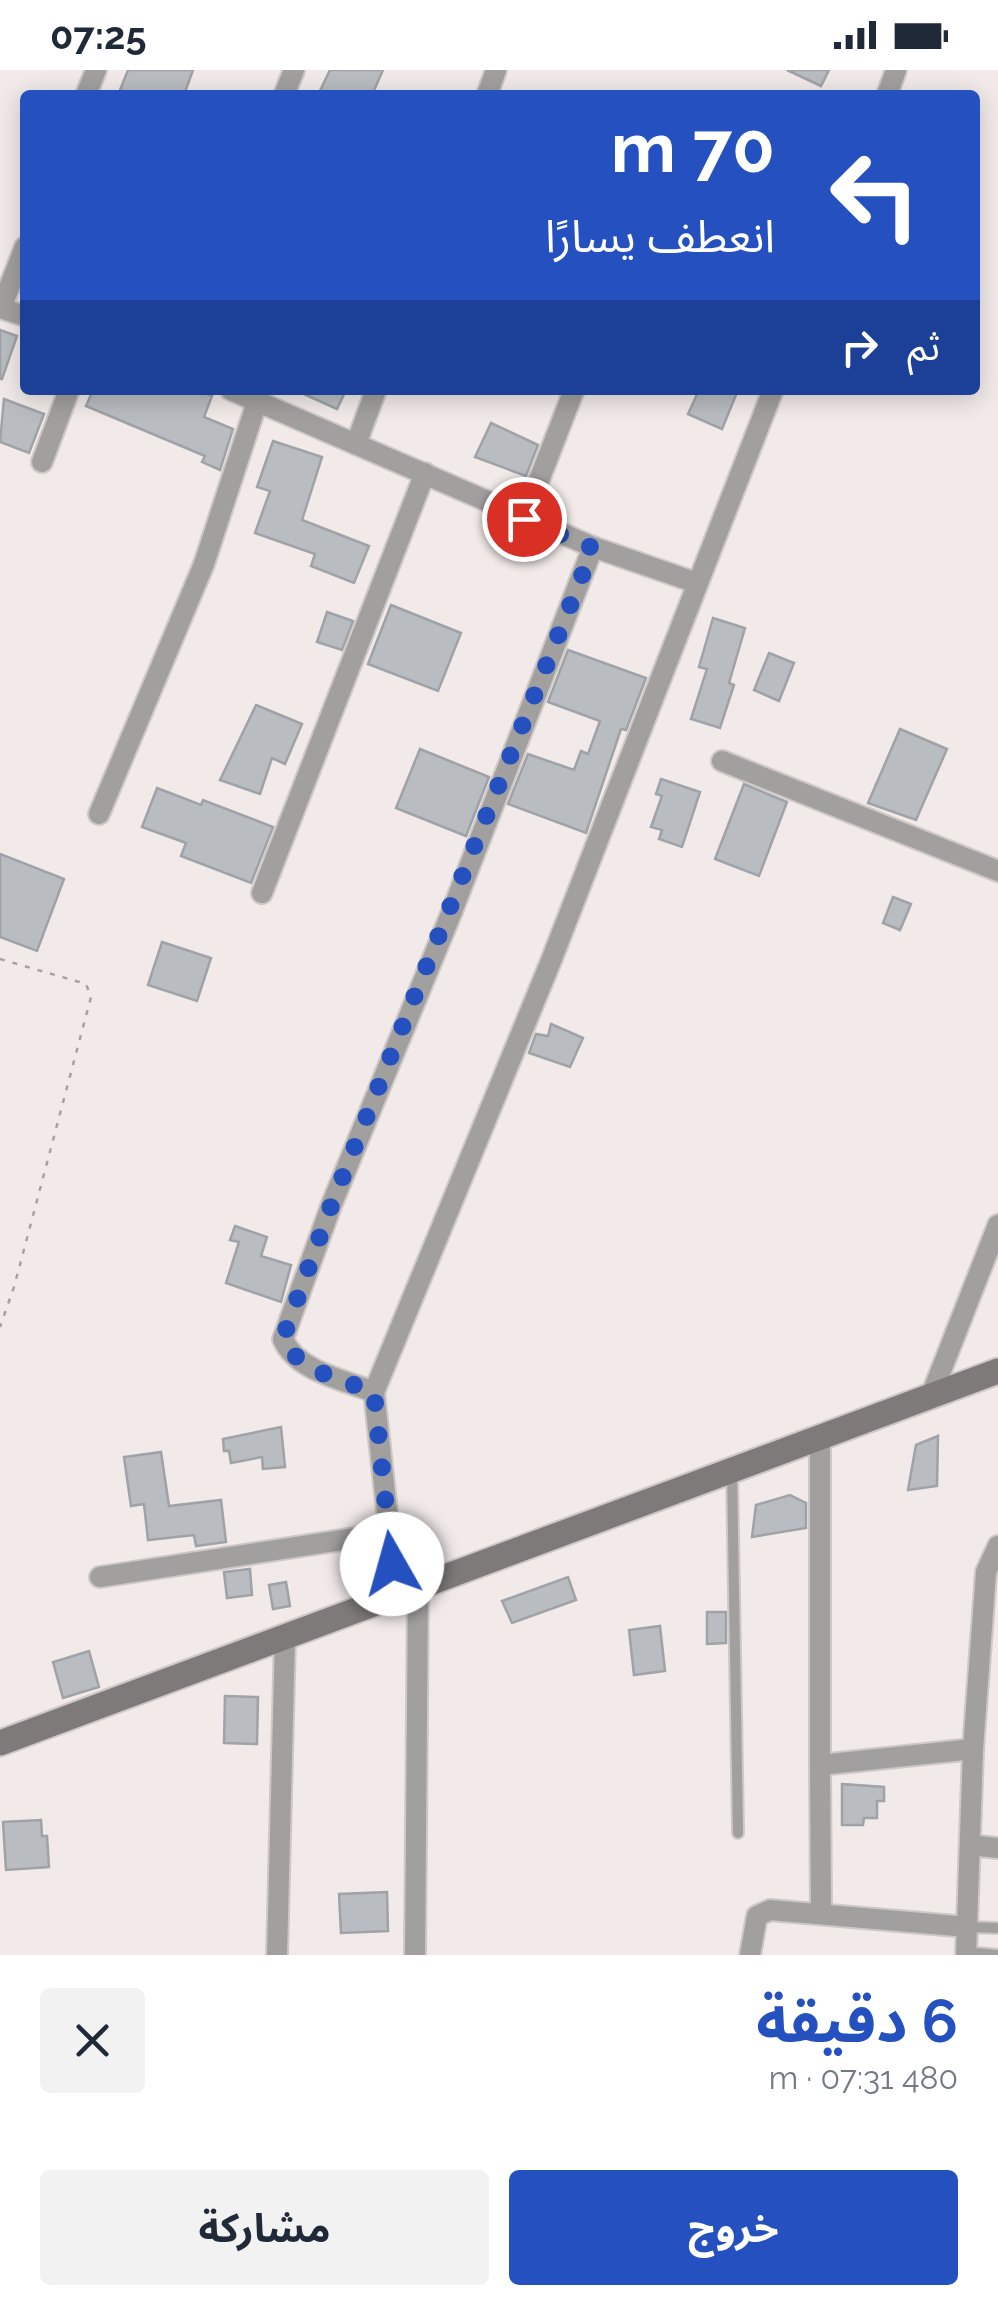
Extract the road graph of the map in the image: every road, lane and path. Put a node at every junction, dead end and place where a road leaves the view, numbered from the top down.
1 (20, 259) edge
2 (0, 308) edge
3 (67, 395) edge
4 (242, 395) edge
5 (374, 395) edge
6 (572, 395) edge
7 (772, 395) edge
8 (258, 402) junction
9 (356, 444) junction
10 (42, 462) dead end
11 (424, 473) junction
12 (524, 519) junction
13 (593, 548) junction
14 (696, 583) junction
15 (722, 761) dead end
16 (99, 814) dead end
17 (998, 870) edge
18 (262, 893) dead end
19 (0, 959) edge
20 (998, 1225) edge
21 (0, 1327) edge
22 (998, 1371) edge
23 (374, 1392) junction
24 (930, 1396) junction
25 (820, 1438) junction
26 (732, 1471) junction
27 (387, 1533) junction
28 (998, 1546) edge
29 (100, 1577) dead end
30 (407, 1591) junction
31 (285, 1636) junction
32 (0, 1743) edge
33 (973, 1749) junction
34 (820, 1766) junction
35 (738, 1832) dead end
36 (970, 1846) junction
37 (998, 1848) edge
38 (821, 1914) junction
39 (968, 1927) junction
40 (998, 1928) edge
41 (966, 1954) edge
42 (277, 1955) edge
43 (416, 1955) edge
44 (750, 1955) edge
45 (998, 1955) edge

1 - 2 street
3 - 10 street
4 - 8 street
5 - 9 street
6 - 12 street
7 - 14 street
8 - 9 street
8 - 16 street
9 - 11 street
11 - 12 street
11 - 18 street
12 - 13 street
13 - 14 street
13 - 23 street
14 - 23 street
15 - 17 street
19 - 21 path
20 - 24 street
22 - 24 main road
23 - 27 street
24 - 25 main road
25 - 26 main road
25 - 34 street
26 - 30 main road
26 - 35 lane
27 - 29 street
27 - 30 street
28 - 33 street
30 - 31 main road
30 - 43 street
31 - 32 main road
31 - 42 street
33 - 34 street
33 - 36 street
34 - 38 street
36 - 37 street
36 - 39 street
38 - 39 street
38 - 44 street
39 - 40 lane
39 - 41 street
41 - 45 lane

